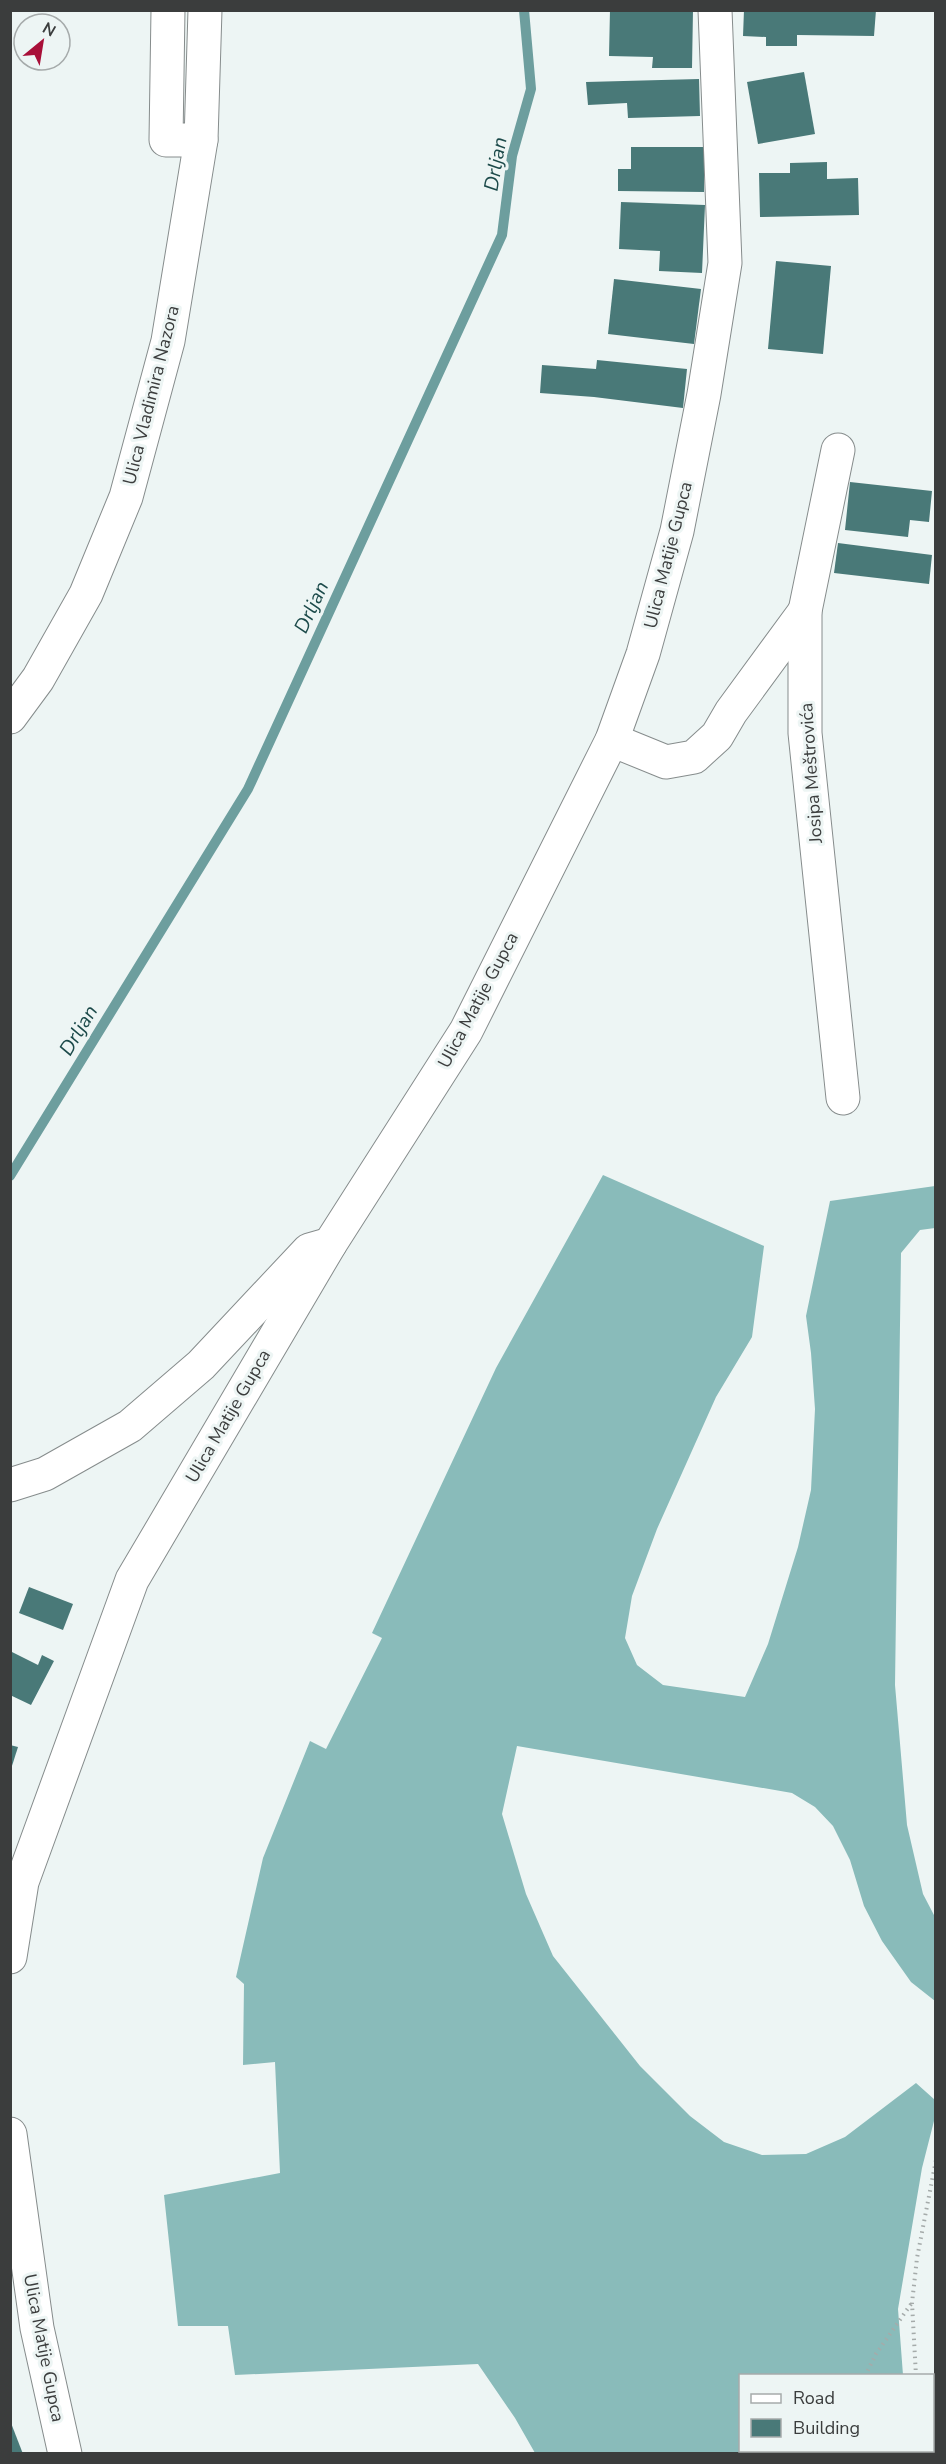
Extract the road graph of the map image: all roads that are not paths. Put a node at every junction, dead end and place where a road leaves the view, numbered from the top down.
1 (168, 10) edge
2 (205, 10) edge
3 (715, 10) edge
4 (201, 140) junction
5 (838, 450) dead end
6 (805, 611) junction
7 (10, 717) edge
8 (612, 740) junction
9 (843, 1098) dead end
10 (330, 1244) junction
11 (10, 1485) edge
12 (10, 1957) edge
13 (10, 2134) edge
14 (65, 2454) edge

1 - 4 street
2 - 4 street, Ulica Vladimira Nazora
3 - 8 street, Ulica Matije Gupca
4 - 7 street, Ulica Vladimira Nazora
5 - 6 street, Josipa Meštrovića
6 - 8 street
6 - 9 street, Josipa Meštrovića
8 - 10 street, Ulica Matije Gupca
10 - 11 street
10 - 12 street, Ulica Matije Gupca
13 - 14 street, Ulica Matije Gupca

